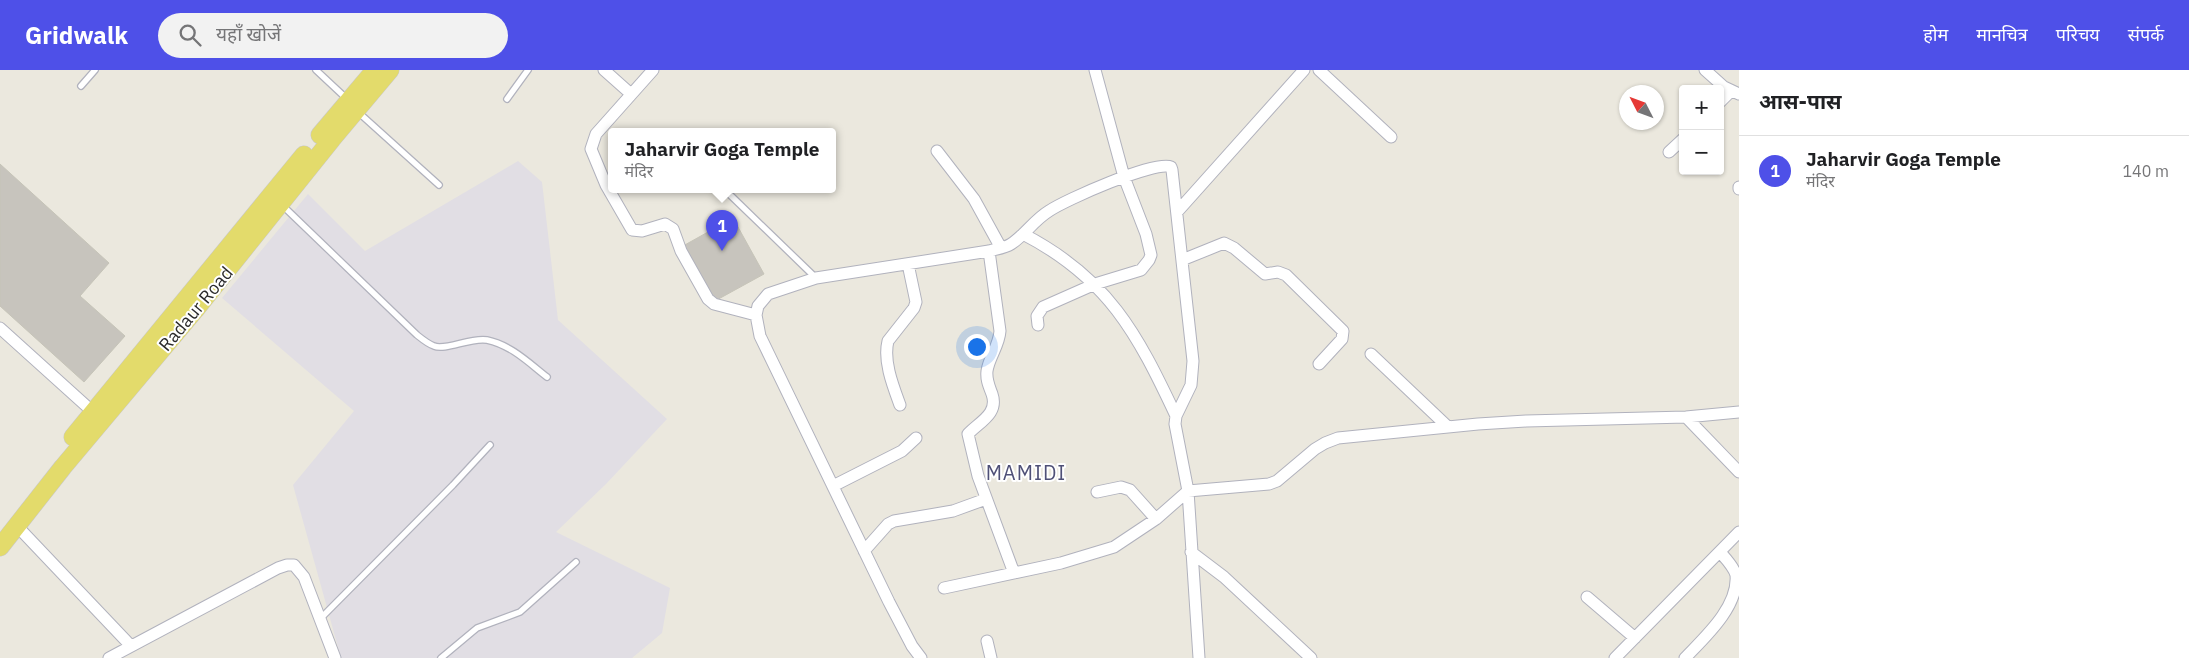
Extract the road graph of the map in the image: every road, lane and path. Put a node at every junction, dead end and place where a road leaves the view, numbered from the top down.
1 (95, 70) edge
2 (316, 70) edge
3 (375, 70) edge
4 (390, 70) edge
5 (528, 70) edge
6 (604, 70) edge
7 (653, 70) edge
8 (1095, 70) edge
9 (1304, 70) edge
10 (1319, 70) edge
11 (1705, 70) edge
12 (81, 86) dead end
13 (1735, 93) edge
14 (631, 94) junction
15 (507, 99) dead end
16 (1724, 100) edge
17 (352, 106) junction
18 (1391, 137) dead end
19 (1679, 143) edge
20 (937, 151) dead end
21 (1669, 152) dead end
22 (1124, 176) junction
23 (439, 185) dead end
24 (608, 189) edge
25 (610, 193) edge
26 (729, 193) edge
27 (281, 203) junction
28 (1177, 212) junction
29 (1023, 234) junction
30 (995, 250) junction
31 (1182, 260) junction
32 (908, 264) junction
33 (816, 278) junction
34 (1095, 284) junction
35 (756, 315) junction
36 (1038, 325) dead end
37 (0, 328) edge
38 (1371, 354) dead end
39 (1319, 364) dead end
40 (547, 377) dead end
41 (900, 405) dead end
42 (93, 412) junction
43 (1739, 412) edge
44 (1176, 416) junction
45 (1686, 417) junction
46 (1448, 427) junction
47 (916, 438) dead end
48 (490, 445) dead end
49 (1739, 472) edge
50 (834, 486) junction
51 (1188, 491) junction
52 (1097, 492) dead end
53 (986, 499) junction
54 (1156, 519) junction
55 (8, 528) edge
56 (1739, 532) edge
57 (0, 547) edge
58 (864, 551) junction
59 (1192, 552) junction
60 (1720, 552) junction
61 (576, 562) dead end
62 (1014, 573) junction
63 (944, 588) dead end
64 (1588, 597) dead end
65 (321, 618) junction
66 (1635, 638) junction
67 (987, 641) dead end
68 (131, 646) junction
69 (109, 658) edge
70 (335, 658) edge
71 (441, 658) edge
72 (921, 658) edge
73 (991, 658) edge
74 (1199, 658) edge
75 (1310, 658) edge
76 (1616, 658) edge
77 (1685, 658) edge

1 - 12 lane
2 - 17 lane
3 - 17 main road, Radaur Road
4 - 17 main road, Radaur Road
5 - 15 lane
6 - 14 street
7 - 14 street
8 - 22 street
9 - 28 street
10 - 18 street
11 - 13 street
13 - 16 street
14 - 24 street
17 - 23 lane
17 - 27 main road, Radaur Road
17 - 42 main road, Radaur Road
19 - 21 street
20 - 30 street
22 - 28 street
22 - 29 street
22 - 34 street
25 - 35 street
26 - 33 lane
27 - 40 lane
27 - 55 main road, Radaur Road
28 - 31 street
29 - 30 street
29 - 34 street
30 - 32 street
30 - 53 street
31 - 39 street
31 - 44 street
32 - 33 street
32 - 41 street
33 - 35 street
34 - 36 street
34 - 44 street
35 - 50 street
37 - 42 street
38 - 46 street
42 - 55 main road, Radaur Road
43 - 45 street
44 - 51 street
45 - 46 street
45 - 49 street
46 - 51 street
47 - 50 street
48 - 65 lane
50 - 58 street
51 - 54 street
51 - 59 street
52 - 54 street
53 - 58 street
53 - 62 street
54 - 62 street
55 - 57 main road, Radaur Road
55 - 68 street
56 - 60 street
58 - 72 street
59 - 74 street
59 - 75 street
60 - 66 street
60 - 77 street
61 - 71 lane
62 - 63 street
64 - 66 street
65 - 68 street
65 - 70 street
66 - 76 street
67 - 73 street
68 - 69 street

